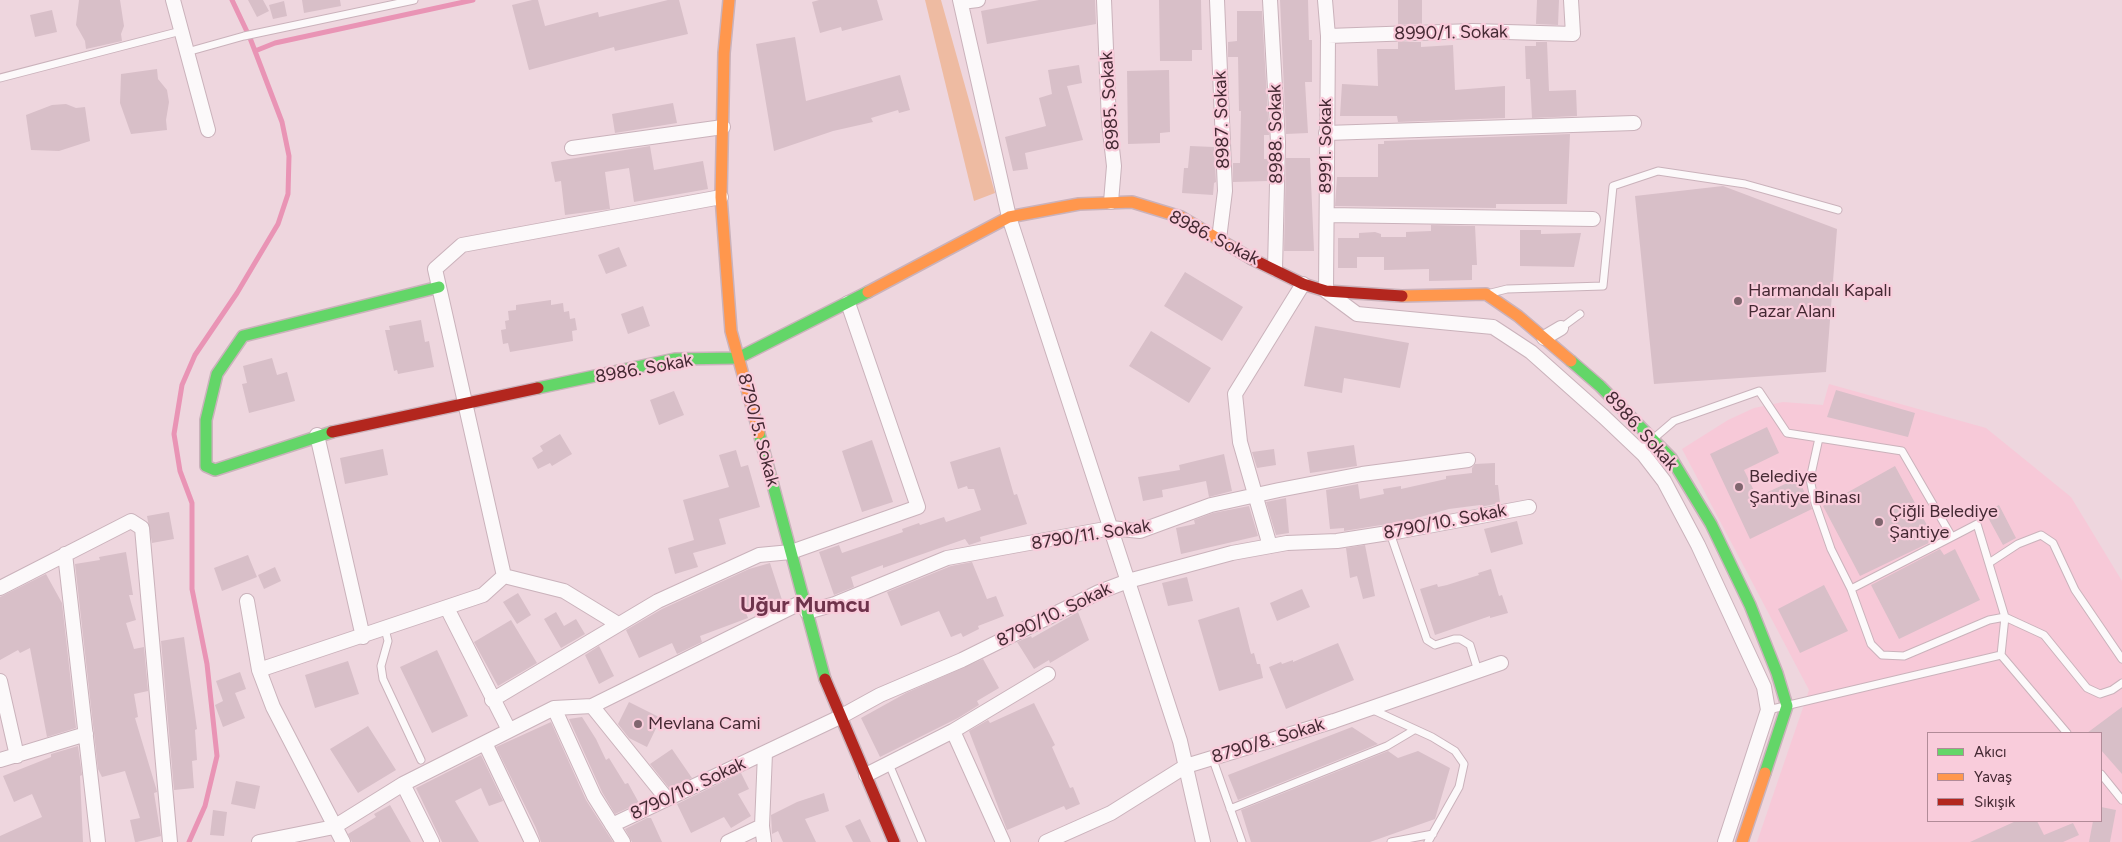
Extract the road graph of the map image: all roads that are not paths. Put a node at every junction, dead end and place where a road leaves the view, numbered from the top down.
1 (173, 0) edge
2 (414, 0) edge
3 (730, 0) edge
4 (978, 0) edge
5 (1104, 0) edge
6 (1217, 0) edge
7 (1270, 0) edge
8 (1325, 0) edge
9 (1571, 0) edge
10 (960, 1) edge
11 (181, 31) junction
12 (1328, 36) junction
13 (187, 52) junction
14 (0, 78) edge
15 (1634, 123) dead end
16 (723, 127) junction
17 (208, 130) dead end
18 (1326, 133) junction
19 (572, 148) dead end
20 (721, 196) junction
21 (1111, 202) junction
22 (1838, 210) dead end
23 (1327, 215) junction
24 (1009, 217) junction
25 (1593, 219) dead end
26 (1218, 239) junction
27 (1275, 268) junction
28 (1303, 284) junction
29 (439, 287) junction
30 (1326, 291) junction
31 (1486, 294) junction
32 (848, 303) junction
33 (1580, 314) dead end
34 (1561, 328) joint
35 (1544, 338) junction
36 (738, 358) junction
37 (466, 404) junction
38 (318, 435) junction
39 (1819, 438) junction
40 (1653, 440) junction
41 (1639, 451) junction
42 (1468, 460) dead end
43 (1254, 496) junction
44 (1529, 507) dead end
45 (1111, 528) junction
46 (1390, 533) junction
47 (1952, 537) junction
48 (1270, 546) junction
49 (791, 552) junction
50 (66, 554) junction
51 (1989, 564) junction
52 (504, 576) junction
53 (1128, 581) junction
54 (0, 588) edge
55 (1851, 589) junction
56 (247, 601) dead end
57 (806, 606) junction
58 (447, 608) junction
59 (2005, 617) junction
60 (618, 624) junction
61 (385, 629) junction
62 (363, 637) junction
63 (2001, 655) junction
64 (2122, 659) edge
65 (1501, 663) dead end
66 (259, 670) junction
67 (1478, 671) junction
68 (1048, 674) dead end
69 (0, 680) edge
70 (2122, 683) edge
71 (492, 700) junction
72 (592, 706) junction
73 (1787, 706) junction
74 (554, 708) junction
75 (1371, 708) junction
76 (1768, 710) junction
77 (840, 717) junction
78 (508, 730) junction
79 (1414, 730) junction
80 (953, 731) junction
81 (2066, 732) edge
82 (86, 734) junction
83 (485, 743) junction
84 (765, 753) junction
85 (17, 756) junction
86 (1212, 758) junction
87 (0, 760) edge
88 (421, 760) dead end
89 (889, 764) junction
90 (1186, 766) junction
91 (866, 775) junction
92 (2102, 775) edge
93 (403, 784) junction
94 (667, 798) junction
95 (2122, 800) edge
96 (1230, 810) junction
97 (612, 825) junction
98 (762, 826) junction
99 (334, 827) junction
100 (1433, 834) junction
101 (98, 842) edge
102 (170, 842) edge
103 (259, 842) edge
104 (344, 842) edge
105 (432, 842) edge
106 (532, 842) edge
107 (623, 842) edge
108 (728, 842) edge
109 (764, 842) edge
110 (894, 842) edge
111 (922, 842) edge
112 (1003, 842) edge
113 (1046, 842) edge
114 (1203, 842) edge
115 (1242, 842) edge
116 (1391, 842) edge
117 (1428, 842) edge
118 (1725, 842) edge
119 (1742, 842) edge

1 - 11 street
2 - 13 lane
3 - 16 street, 8790/5. Sokak
4 - 10 street
5 - 21 street, 8985. Sokak
6 - 26 street, 8987. Sokak
7 - 27 street, 8988. Sokak
8 - 12 street, 8991. Sokak
9 - 12 street, 8990/1. Sokak
10 - 24 street
11 - 13 street
11 - 14 lane
12 - 18 street, 8991. Sokak
13 - 17 street
15 - 18 street
16 - 19 street
16 - 20 street, 8790/5. Sokak
18 - 23 street, 8991. Sokak
20 - 29 street
20 - 36 street, 8790/5. Sokak
21 - 24 street, 8986. Sokak
21 - 26 street, 8986. Sokak
22 - 31 lane
23 - 25 street
23 - 30 street, 8991. Sokak
24 - 32 street, 8986. Sokak
24 - 45 street
26 - 27 street, 8986. Sokak
27 - 28 street, 8986. Sokak
28 - 30 street, 8986. Sokak
28 - 43 street
29 - 37 street
29 - 38 street, 8986. Sokak
30 - 31 street, 8986. Sokak
30 - 41 street, 8986. Sokak
31 - 35 street, 8986. Sokak
32 - 36 street, 8986. Sokak
32 - 49 street
33 - 34 lane
34 - 35 street
35 - 40 street, 8986. Sokak
36 - 37 street, 8986. Sokak
36 - 49 street, 8790/5. Sokak
37 - 38 street, 8986. Sokak
37 - 52 street
38 - 62 street
39 - 40 lane
39 - 47 lane
39 - 55 lane
40 - 41 lane
40 - 73 street, 8986. Sokak
41 - 76 street, 8986. Sokak
42 - 43 street, 8790/11. Sokak
43 - 45 street, 8790/11. Sokak
43 - 48 street
44 - 46 street, 8790/10. Sokak
45 - 53 street
45 - 57 street, 8790/11. Sokak
46 - 48 street, 8790/10. Sokak
46 - 67 lane
47 - 51 lane
47 - 55 lane
48 - 53 street, 8790/10. Sokak
49 - 57 street, 8790/5. Sokak
49 - 60 street
50 - 54 street
50 - 82 street
50 - 102 street
51 - 59 lane
51 - 64 lane
52 - 58 street
52 - 60 street
53 - 77 street, 8790/10. Sokak
53 - 90 street
55 - 59 lane
56 - 66 street
57 - 72 street, 8790/11. Sokak
57 - 77 street, 8790/5. Sokak
58 - 61 street
58 - 71 street
59 - 63 lane
59 - 70 lane
60 - 71 street
61 - 62 street
61 - 88 lane
62 - 66 street
63 - 73 lane
63 - 81 lane
65 - 67 street, 8790/8. Sokak
66 - 99 street
67 - 75 street, 8790/8. Sokak
68 - 80 street
69 - 85 street
71 - 78 street
72 - 74 street
72 - 94 street
73 - 76 lane
73 - 119 street
74 - 78 street
74 - 97 street
75 - 79 lane
75 - 86 street, 8790/8. Sokak
76 - 118 street, 8986. Sokak
77 - 84 street, 8790/10. Sokak
77 - 91 street, 8790/5. Sokak
78 - 83 street
79 - 96 lane
79 - 100 lane
80 - 89 street
80 - 112 street
82 - 85 street
82 - 101 street
83 - 93 street
83 - 106 street
84 - 94 street, 8790/10. Sokak
84 - 98 street
85 - 87 street
86 - 90 street, 8790/8. Sokak
86 - 96 lane
89 - 91 street
89 - 111 lane
90 - 113 street, 8790/8. Sokak
90 - 114 street
91 - 110 street, 8790/5. Sokak
92 - 95 lane
93 - 99 street
93 - 105 street
94 - 97 street, 8790/10. Sokak
96 - 115 lane
97 - 107 street
98 - 108 street
98 - 109 street
99 - 103 street
99 - 104 street
100 - 116 lane
100 - 117 lane

